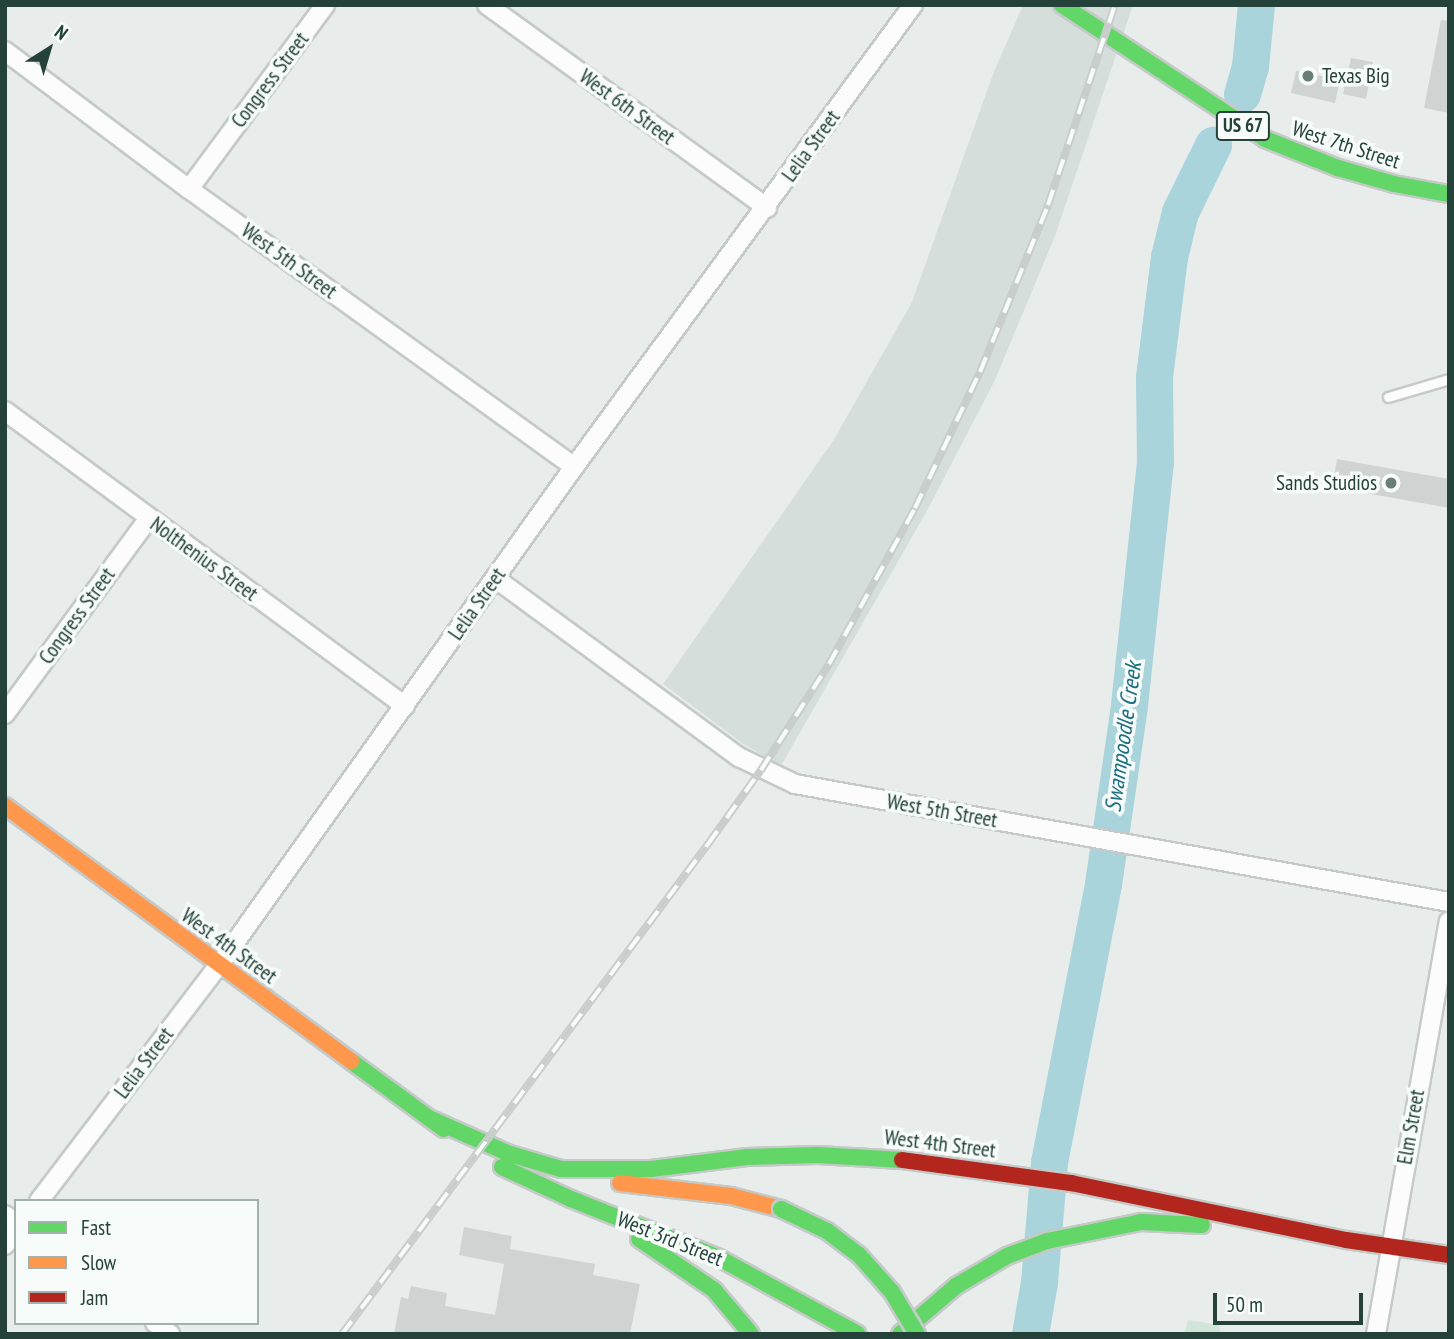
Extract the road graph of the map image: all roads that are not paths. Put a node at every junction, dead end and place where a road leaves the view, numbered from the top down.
1 (325, 5) edge
2 (487, 5) edge
3 (912, 5) edge
4 (1062, 5) edge
5 (5, 51) edge
6 (189, 189) junction
7 (1449, 194) edge
8 (767, 208) junction
9 (1449, 379) edge
10 (1388, 397) dead end
11 (5, 411) edge
12 (574, 467) junction
13 (149, 518) junction
14 (495, 578) junction
15 (405, 706) junction
16 (5, 714) edge
17 (5, 806) edge
18 (1449, 902) edge
19 (1449, 921) edge
20 (219, 965) junction
21 (429, 1118) junction
22 (477, 1153) joint
23 (561, 1169) junction
24 (41, 1199) edge
25 (571, 1199) junction
26 (1274, 1225) junction
27 (1390, 1245) junction
28 (1449, 1255) edge
29 (751, 1334) edge
30 (858, 1334) edge
31 (900, 1334) edge
32 (917, 1334) edge
33 (1376, 1334) edge

1 - 6 street, Congress Street
2 - 8 street, West 6th Street
3 - 8 street, Lelia Street
4 - 7 main road, West 7th Street / US 67
5 - 6 street, West 5th Street
6 - 12 street, West 5th Street
8 - 12 street, Lelia Street
9 - 10 lane
11 - 13 street, Nolthenius Street
12 - 14 street, Lelia Street
13 - 15 street, Nolthenius Street
13 - 16 street, Congress Street
14 - 15 street, Lelia Street
14 - 18 street, West 5th Street
15 - 20 street, Lelia Street
17 - 20 main road, West 4th Street
19 - 27 street, Elm Street
20 - 21 main road, West 4th Street
20 - 24 street, Lelia Street
21 - 22 main road, West 4th Street
21 - 23 main road, West 4th Street
22 - 25 main road, West 3rd Street
23 - 26 main road, West 4th Street
23 - 32 main road, bridge
25 - 29 main road
25 - 30 main road, West 3rd Street
26 - 27 main road, West 4th Street
26 - 31 main road
27 - 28 main road, West 4th Street
27 - 33 street, Elm Street

